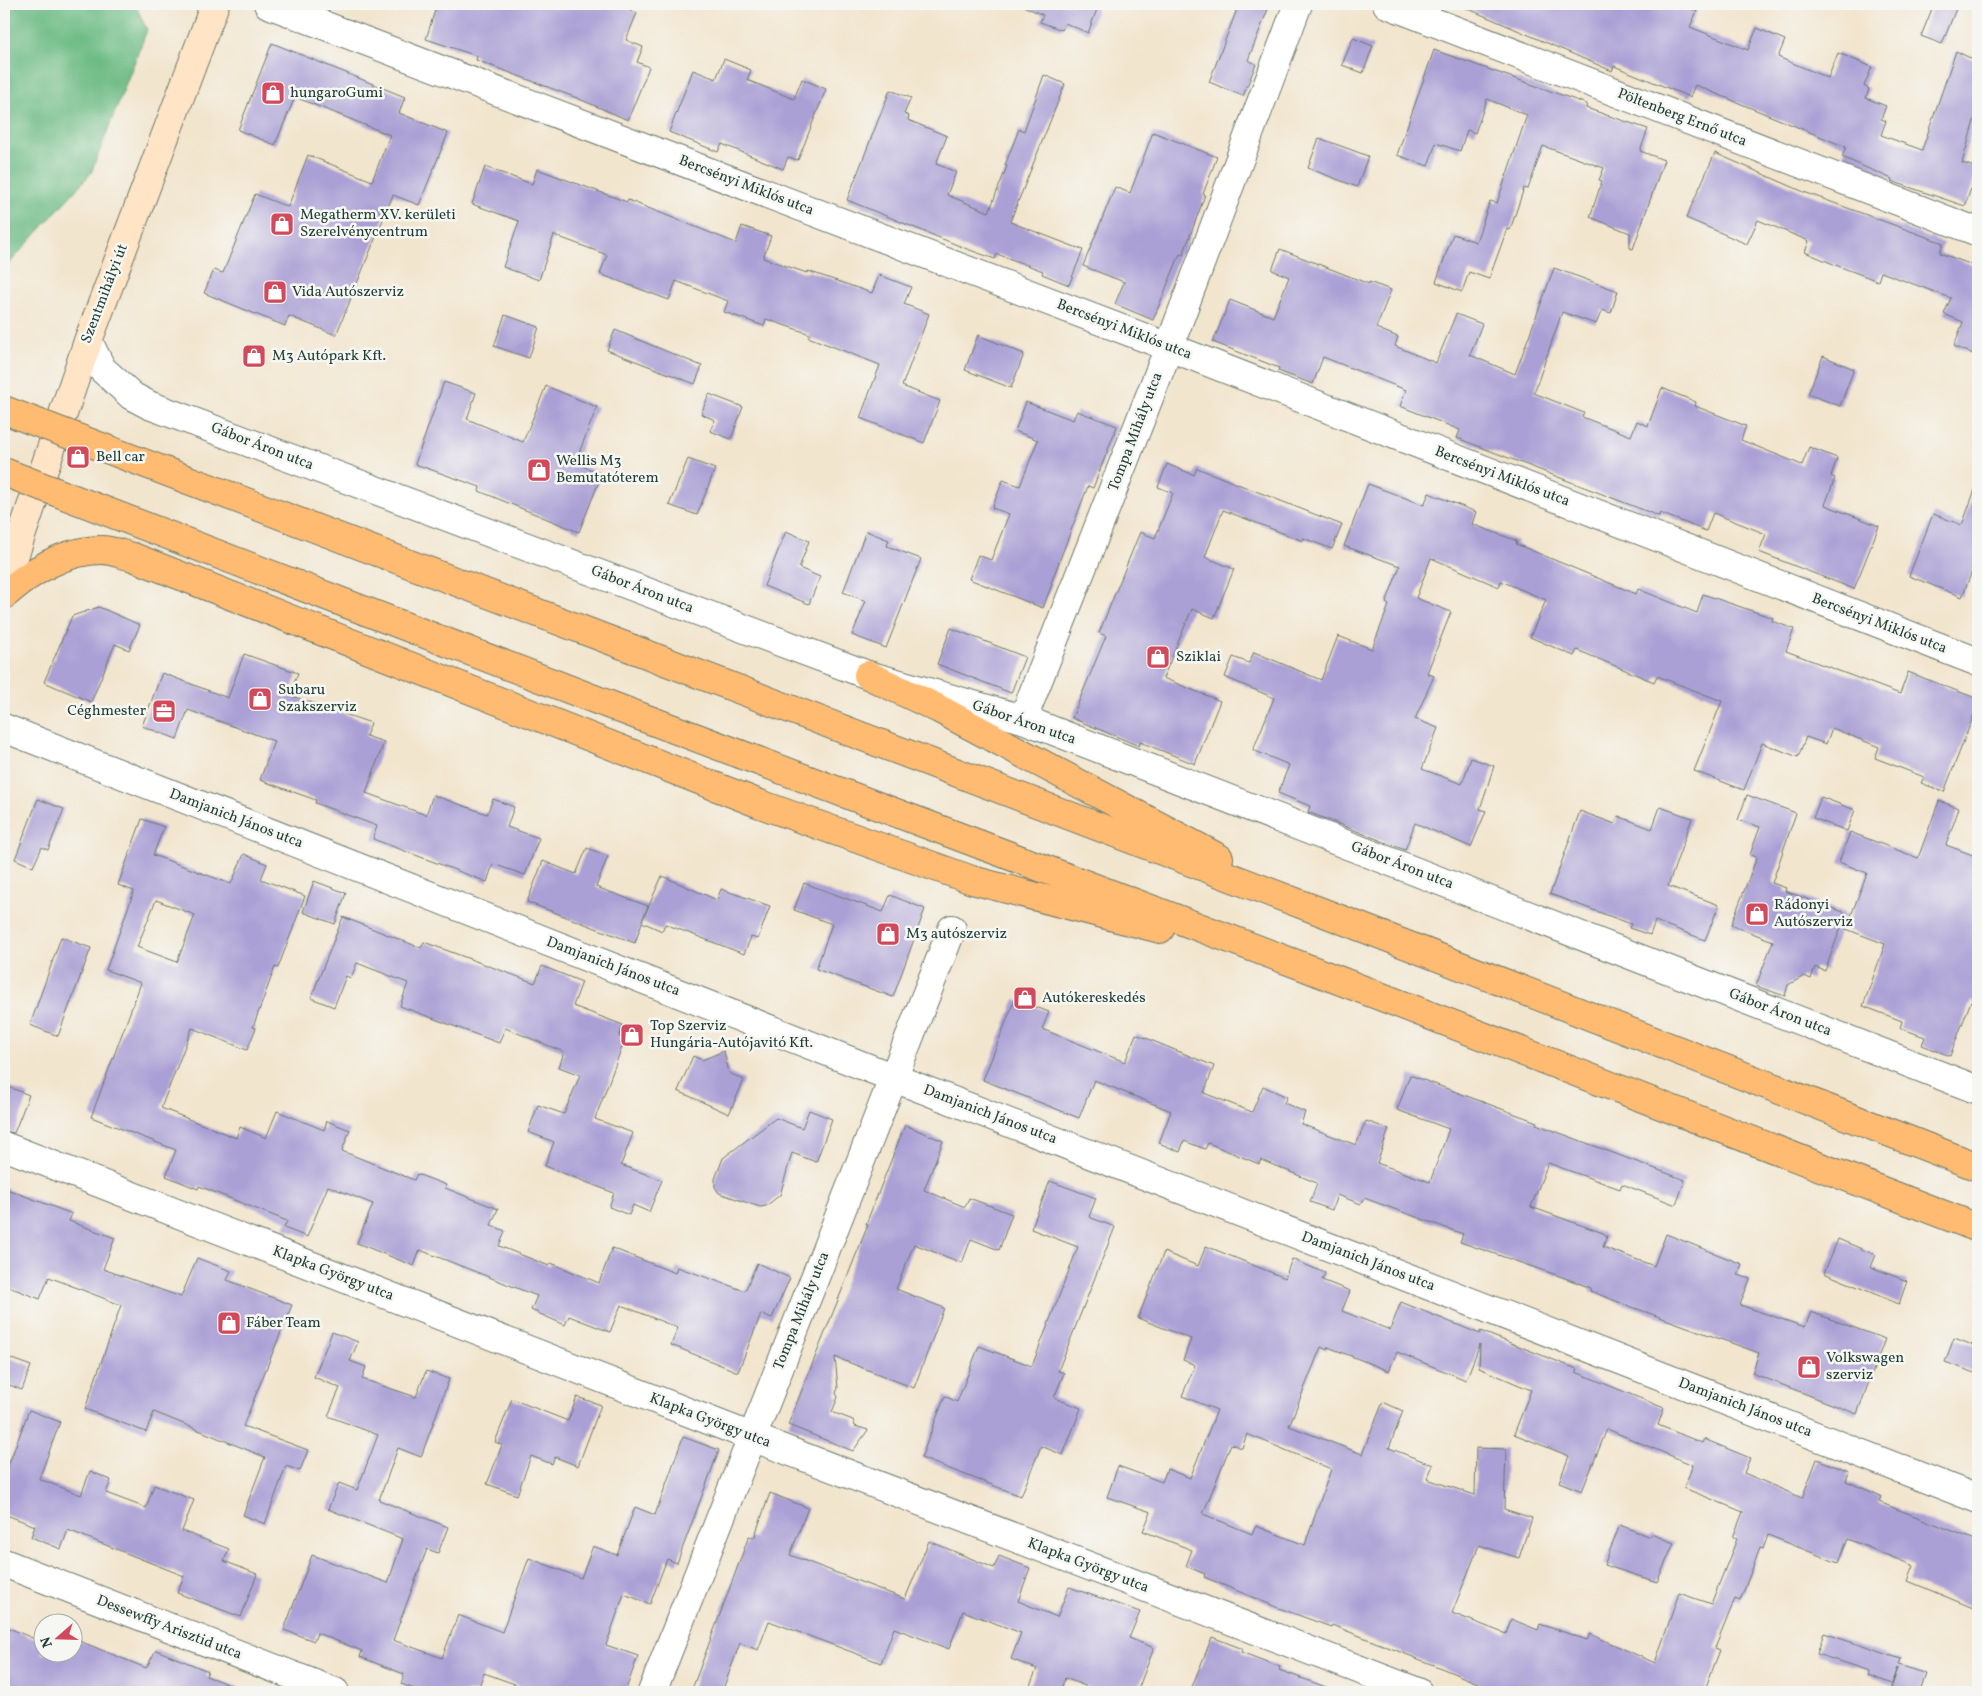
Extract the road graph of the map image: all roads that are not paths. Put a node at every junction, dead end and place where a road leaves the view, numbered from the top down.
1 (215, 4) edge
2 (268, 4) edge
3 (1298, 4) edge
4 (1387, 4) edge
5 (1978, 232) edge
6 (88, 341) junction
7 (1169, 347) junction
8 (4, 410) edge
9 (4, 472) edge
10 (4, 586) edge
11 (4, 595) edge
12 (1978, 662) edge
13 (868, 675) junction
14 (1023, 719) junction
15 (4, 728) edge
16 (1327, 914) junction
17 (952, 929) dead end
18 (1302, 966) junction
19 (894, 1078) junction
20 (1978, 1090) edge
21 (4, 1146) edge
22 (1978, 1167) edge
23 (1978, 1228) edge
24 (752, 1437) junction
25 (1978, 1499) edge
26 (4, 1563) edge
27 (335, 1692) edge
28 (652, 1692) edge
29 (1418, 1692) edge

1 - 6 main road, Szentmihályi út
2 - 7 street, Bercsényi Miklós utca
3 - 7 street, Tompa Mihály utca
4 - 5 street, Pöltenberg Ernő utca
6 - 10 main road, Szentmihályi út
6 - 13 street, Gábor Áron utca
7 - 12 street, Bercsényi Miklós utca
7 - 14 street, Tompa Mihály utca
8 - 16 main road, bridge
9 - 18 main road, bridge
11 - 18 main road
13 - 14 street, Gábor Áron utca
13 - 16 main road
14 - 20 street, Gábor Áron utca
15 - 19 street, Damjanich János utca
16 - 22 main road
17 - 19 street, Tompa Mihály utca
18 - 23 main road
19 - 24 street, Tompa Mihály utca
19 - 25 street, Damjanich János utca
21 - 24 street, Klapka György utca
24 - 28 street, Tompa Mihály utca
24 - 29 street, Klapka György utca
26 - 27 street, Dessewffy Arisztid utca

